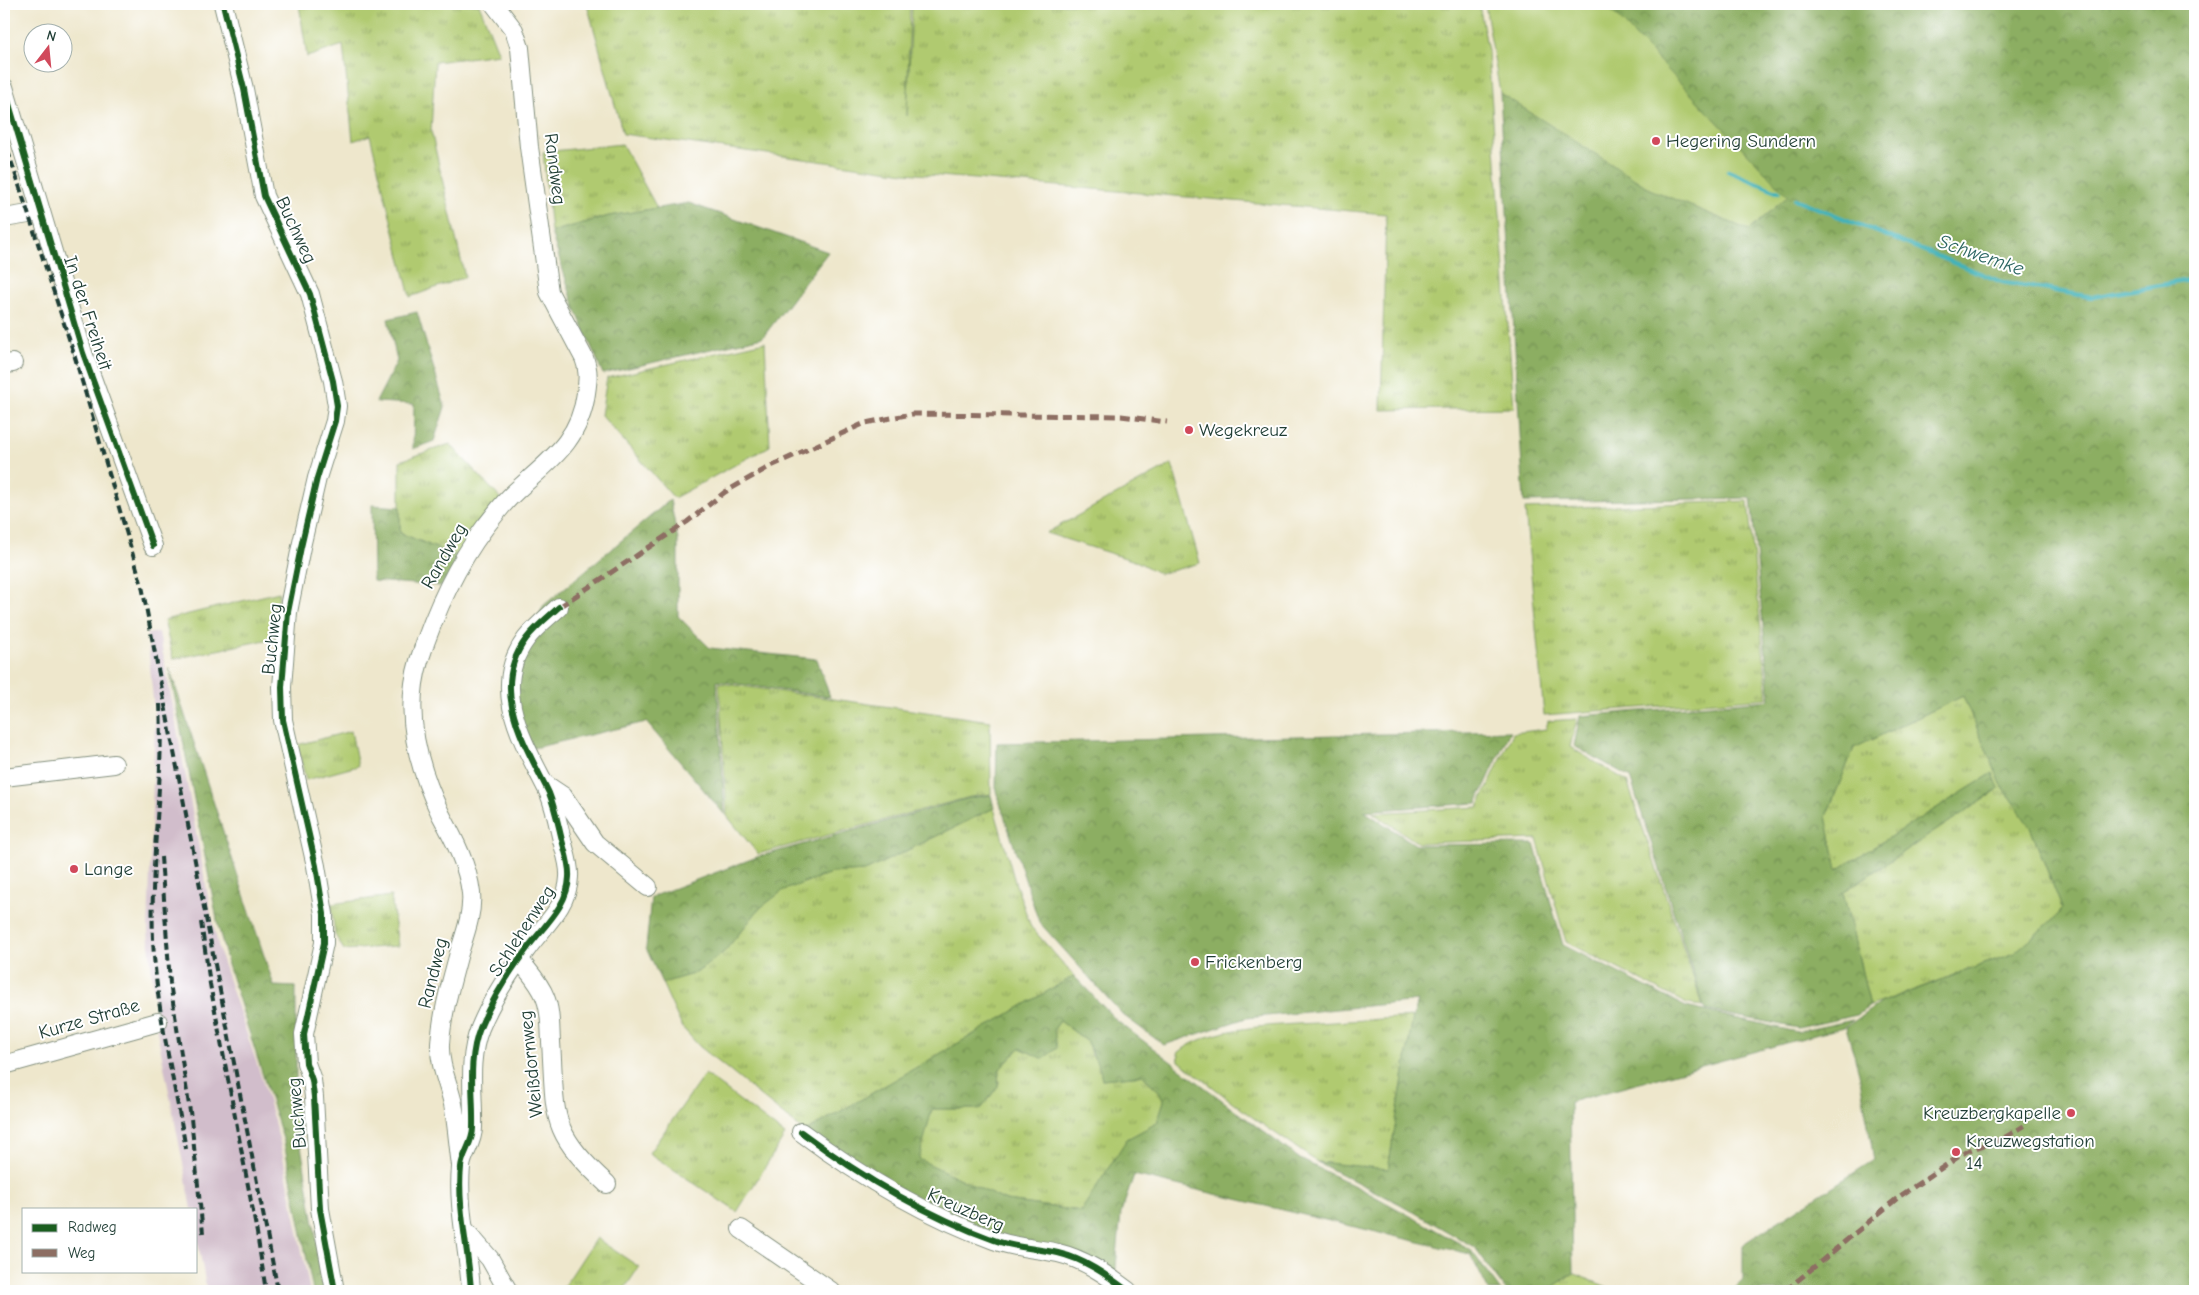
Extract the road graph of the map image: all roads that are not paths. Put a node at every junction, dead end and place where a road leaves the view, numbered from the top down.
1 (222, 4) edge
2 (494, 4) edge
3 (4, 87) edge
4 (41, 212) junction
5 (4, 218) edge
6 (153, 546) dead end
7 (559, 607) dead end
8 (114, 764) dead end
9 (4, 777) edge
10 (543, 782) junction
11 (648, 886) dead end
12 (519, 959) junction
13 (158, 1022) dead end
14 (4, 1065) edge
15 (802, 1132) dead end
16 (460, 1165) junction
17 (607, 1184) dead end
18 (740, 1229) dead end
19 (465, 1230) junction
20 (335, 1291) edge
21 (472, 1291) edge
22 (508, 1291) edge
23 (830, 1291) edge
24 (1128, 1291) edge

1 - 20 street, Buchweg
2 - 16 street, Randweg
3 - 4 street, In der Freiheit
4 - 5 street
4 - 6 street, In der Freiheit
7 - 10 street, Schlehenweg
8 - 9 street
10 - 11 street, Schlehenweg
10 - 12 street, Schlehenweg
12 - 16 street, Schlehenweg
12 - 17 street, Weißdornweg
13 - 14 street, Kurze Straße
15 - 24 street, Kreuzberg
16 - 19 street, Schlehenweg
18 - 23 street
19 - 21 street, Schlehenweg
19 - 22 street

